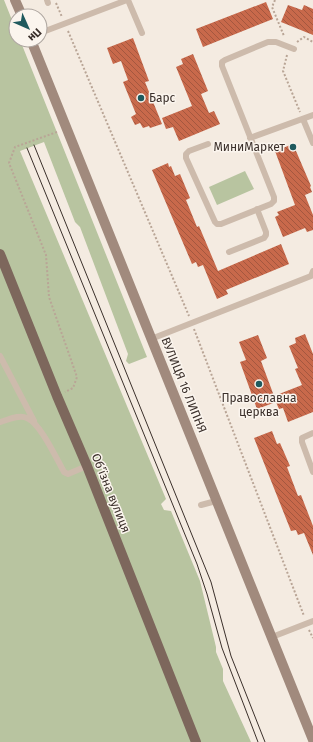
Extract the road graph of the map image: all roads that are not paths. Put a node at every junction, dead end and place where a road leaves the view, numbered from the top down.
1 (127, 0) edge
2 (48, 30) edge
3 (142, 34) dead end
4 (34, 48) edge
5 (291, 48) road end
6 (313, 115) edge
7 (303, 119) junction
8 (250, 138) junction
9 (313, 143) edge
10 (208, 144) dead end
11 (257, 209) junction
12 (229, 252) dead end
13 (0, 254) edge
14 (312, 277) edge
15 (151, 339) junction
16 (0, 356) edge
17 (0, 422) edge
18 (37, 426) junction
19 (313, 433) edge
20 (87, 466) junction
21 (313, 472) edge
22 (216, 501) junction
23 (201, 505) dead end
24 (313, 621) edge
25 (272, 637) junction
26 (313, 740) edge
27 (196, 742) edge

1 - 2 lane
1 - 3 lane
4 - 15 street, ВУЛИЦЯ 16 ЛИПНЯ
5 - 8 lane
6 - 7 lane
7 - 8 lane
7 - 9 lane
8 - 11 lane
10 - 11 lane
11 - 12 lane
13 - 20 main road, Обʼїзна вулиця
14 - 15 lane
15 - 22 street, ВУЛИЦЯ 16 ЛИПНЯ
16 - 18 lane
17 - 18 lane
18 - 20 lane
19 - 21 lane
20 - 27 main road, Обʼїзна вулиця
22 - 23 lane
22 - 25 street, ВУЛИЦЯ 16 ЛИПНЯ
24 - 25 lane
25 - 26 street, ВУЛИЦЯ 16 ЛИПНЯ

